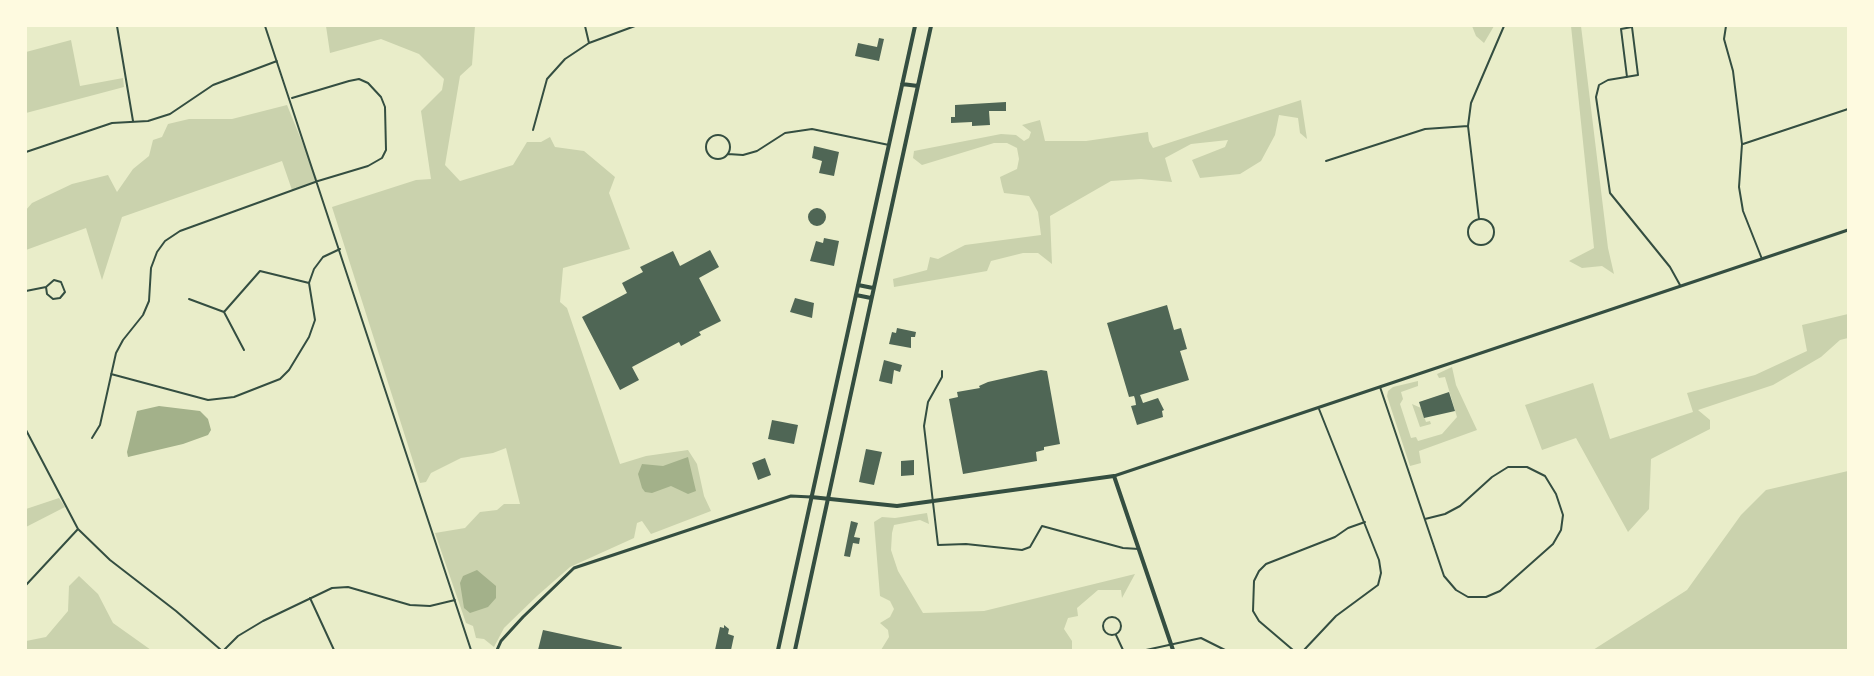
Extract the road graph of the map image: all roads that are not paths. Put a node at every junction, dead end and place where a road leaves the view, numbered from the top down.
1 (117, 26) edge
2 (265, 26) edge
3 (585, 26) edge
4 (635, 26) edge
5 (915, 26) edge
6 (931, 26) edge
7 (1503, 26) edge
8 (1726, 26) edge
9 (589, 43) junction
10 (277, 61) junction
11 (1627, 77) junction
12 (902, 84) junction
13 (918, 86) junction
14 (291, 98) junction
15 (1848, 109) edge
16 (133, 121) junction
17 (1468, 126) junction
18 (533, 130) dead end
19 (1742, 144) junction
20 (889, 145) junction
21 (26, 152) edge
22 (728, 154) junction
23 (1326, 161) dead end
24 (318, 181) junction
25 (1479, 219) junction
26 (1848, 230) edge
27 (340, 249) junction
28 (1762, 259) junction
29 (309, 283) junction
30 (858, 285) junction
31 (1680, 285) junction
32 (46, 287) junction
33 (873, 288) junction
34 (26, 291) edge
35 (856, 295) junction
36 (871, 298) junction
37 (189, 299) dead end
38 (224, 312) junction
39 (244, 350) dead end
40 (942, 371) dead end
41 (111, 374) junction
42 (1380, 387) junction
43 (1319, 409) junction
44 (26, 430) edge
45 (92, 438) dead end
46 (1114, 476) junction
47 (811, 497) junction
48 (829, 499) junction
49 (933, 502) junction
50 (1425, 519) junction
51 (1365, 522) junction
52 (78, 530) junction
53 (1140, 549) junction
54 (26, 585) edge
55 (26, 589) edge
56 (310, 598) junction
57 (26, 600) edge
58 (455, 600) junction
59 (1116, 634) junction
60 (1172, 645) junction
61 (222, 651) edge
62 (334, 651) edge
63 (471, 651) edge
64 (497, 651) edge
65 (778, 651) edge
66 (795, 651) edge
67 (1123, 651) edge
68 (1146, 651) edge
69 (1173, 651) edge
70 (1225, 651) edge
71 (1293, 651) edge
72 (1304, 651) edge

1 - 16 street
2 - 10 street
3 - 9 street
4 - 9 street
5 - 12 main road
6 - 13 main road
7 - 17 street
8 - 19 street
9 - 18 street
10 - 14 street
10 - 16 street
11 - 11 street
11 - 31 street
12 - 13 main road
12 - 20 main road
13 - 33 main road
14 - 24 street
14 - 24 street
15 - 19 street
16 - 21 street
17 - 23 street
17 - 25 street
19 - 28 street
20 - 22 street
20 - 30 main road
22 - 22 street
24 - 27 street
24 - 41 street
25 - 25 street
26 - 28 street
27 - 29 street
27 - 58 street
28 - 31 street
29 - 38 street
29 - 41 street
30 - 33 main road
30 - 35 main road
31 - 42 street
32 - 32 street
32 - 34 street
33 - 36 main road
35 - 36 main road
35 - 47 main road
36 - 48 main road
37 - 38 street
38 - 39 street
40 - 49 street
41 - 45 street
42 - 43 street
42 - 50 street
43 - 46 street
43 - 51 street
44 - 52 street
46 - 49 main road
46 - 53 main road
47 - 48 main road
47 - 64 street
47 - 65 main road
48 - 49 main road
48 - 66 main road
49 - 53 street
50 - 50 street
51 - 71 street
51 - 72 street
52 - 54 street
52 - 61 street
53 - 60 main road
55 - 57 street
56 - 58 street
56 - 61 street
56 - 62 street
58 - 63 street
59 - 59 street
59 - 67 street
60 - 68 street
60 - 69 main road
60 - 70 street

